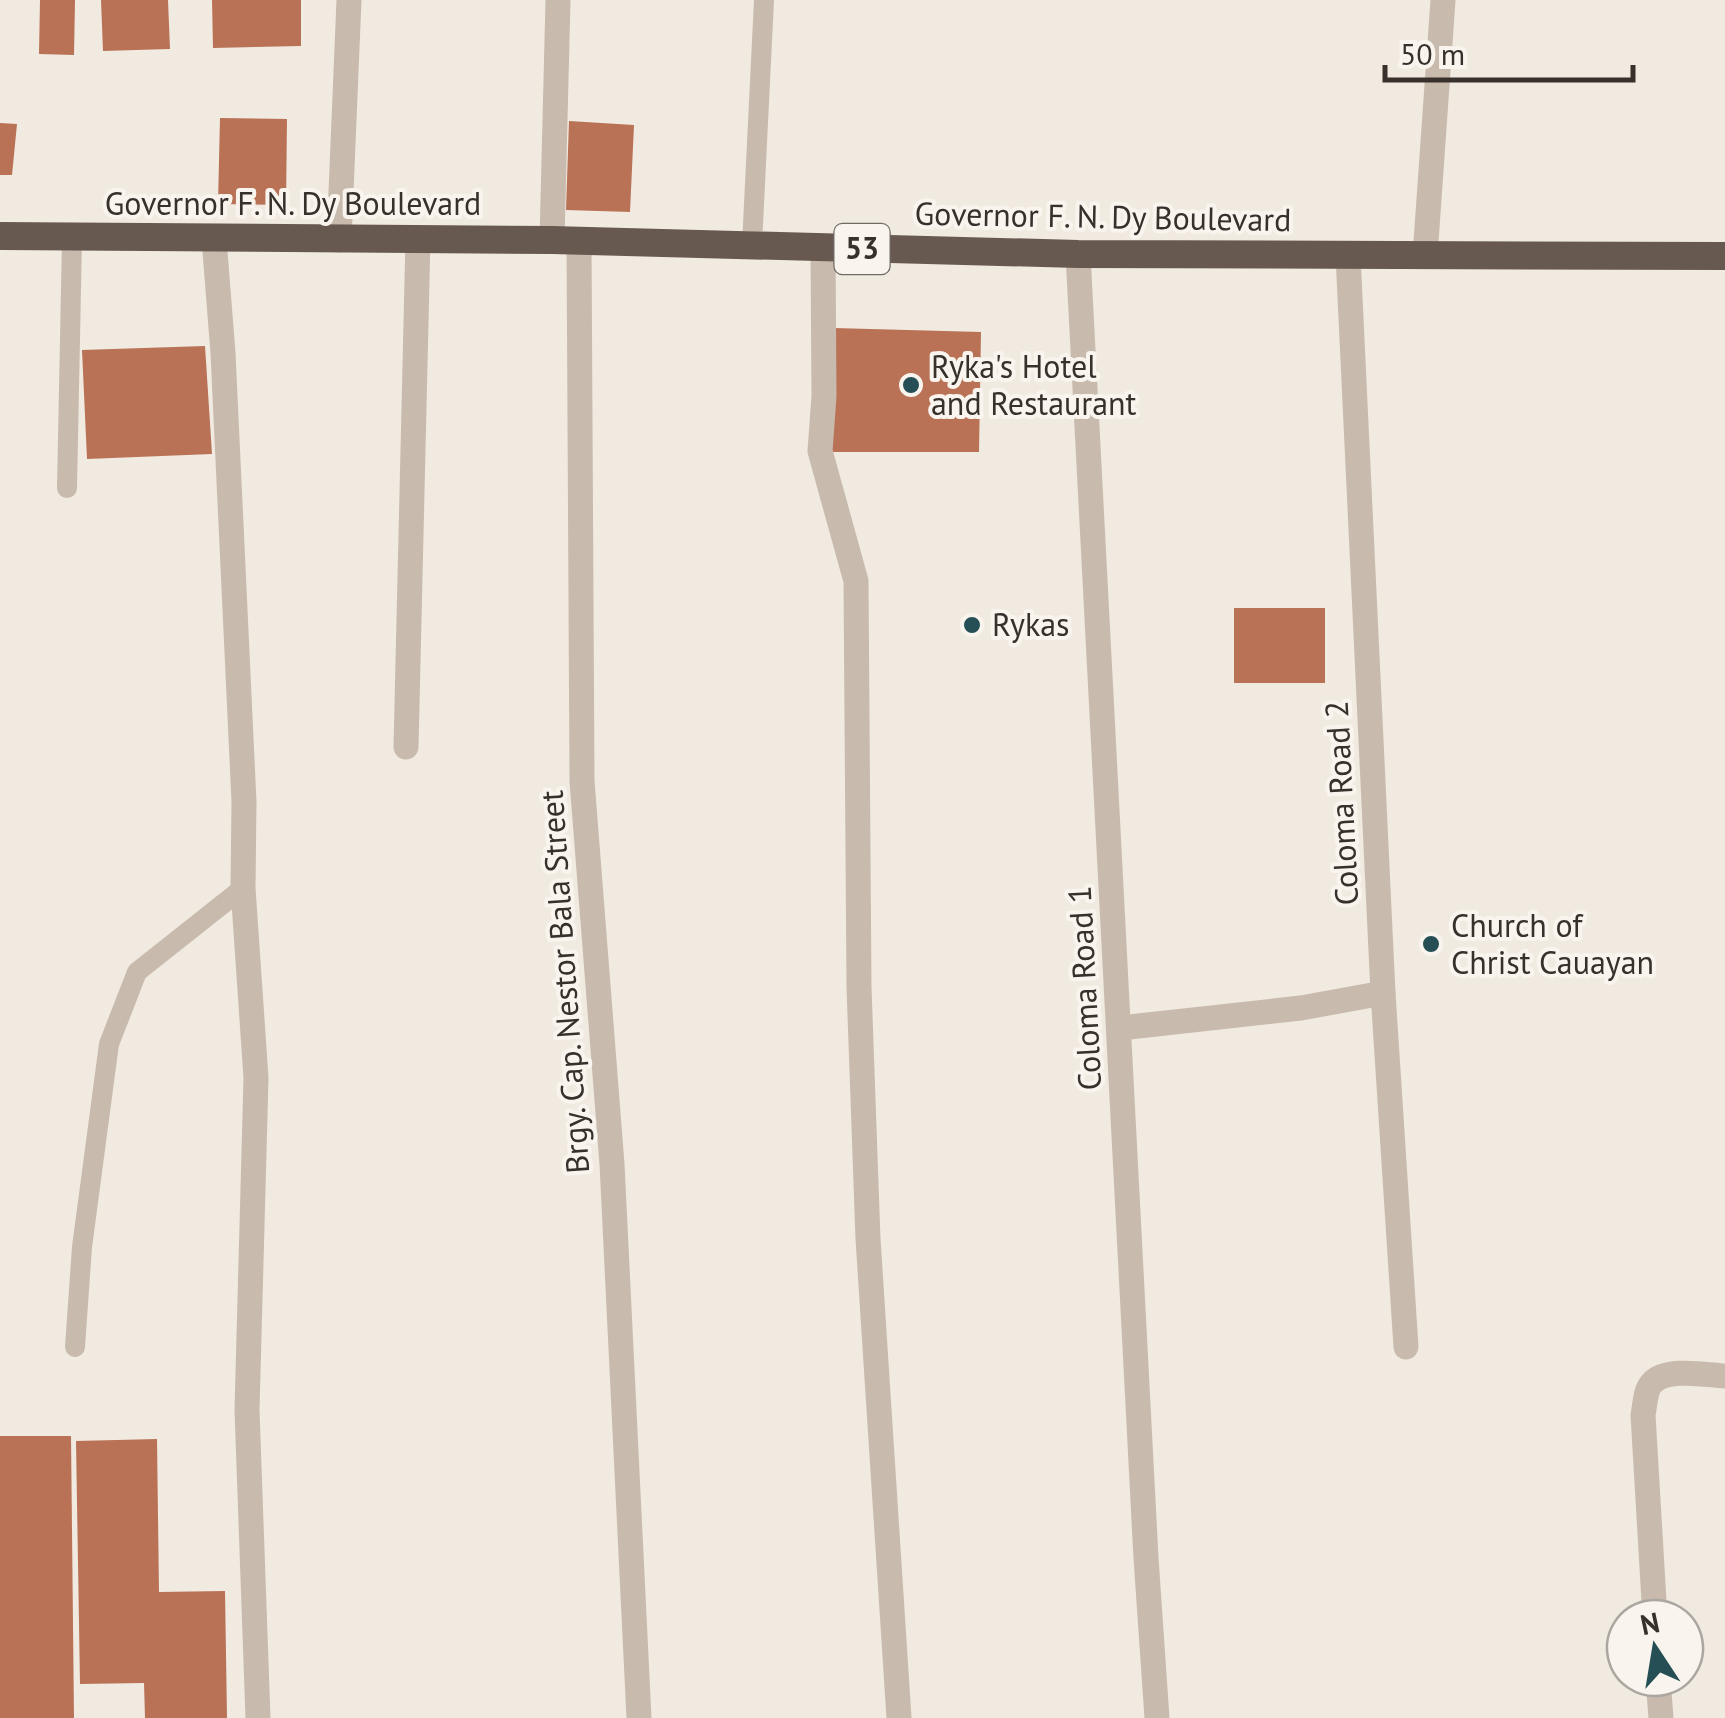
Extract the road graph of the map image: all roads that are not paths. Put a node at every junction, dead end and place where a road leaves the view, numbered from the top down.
1 (349, 0) edge
2 (558, 0) edge
3 (764, 0) edge
4 (1443, 0) edge
5 (0, 236) edge
6 (418, 238) junction
7 (72, 239) junction
8 (214, 240) junction
9 (339, 240) junction
10 (566, 240) junction
11 (752, 245) junction
12 (823, 248) junction
13 (1078, 254) junction
14 (1348, 255) junction
15 (1425, 256) junction
16 (1725, 256) edge
17 (67, 488) dead end
18 (406, 746) dead end
19 (243, 888) junction
20 (1383, 992) junction
21 (1120, 1028) junction
22 (75, 1347) dead end
23 (1406, 1347) dead end
24 (1725, 1376) edge
25 (1654, 1598) edge
26 (258, 1718) edge
27 (639, 1718) edge
28 (899, 1718) edge
29 (1158, 1718) edge

1 - 9 street
2 - 10 street, Brgy. Cap. Nestor Bala Street
3 - 11 lane
4 - 15 street
5 - 7 highway, Governor F. N. Dy Boulevard / 53
6 - 9 highway, Governor F. N. Dy Boulevard / 53
6 - 10 highway, Governor F. N. Dy Boulevard / 53
6 - 18 street
7 - 8 highway, Governor F. N. Dy Boulevard / 53
7 - 17 lane
8 - 9 highway, Governor F. N. Dy Boulevard / 53
8 - 19 street
10 - 11 highway, Governor F. N. Dy Boulevard / 53
10 - 27 street, Brgy. Cap. Nestor Bala Street
11 - 12 highway, Governor F. N. Dy Boulevard / 53
12 - 13 highway, Governor F. N. Dy Boulevard / 53
12 - 28 street
13 - 14 highway, Governor F. N. Dy Boulevard / 53
13 - 21 street, Coloma Road 1
14 - 15 highway, Governor F. N. Dy Boulevard / 53
14 - 20 street, Coloma Road 2
15 - 16 highway, Governor F. N. Dy Boulevard / 53
19 - 22 lane
19 - 26 street
20 - 21 street
20 - 23 street, Coloma Road 2
21 - 29 street, Coloma Road 1
24 - 25 street

